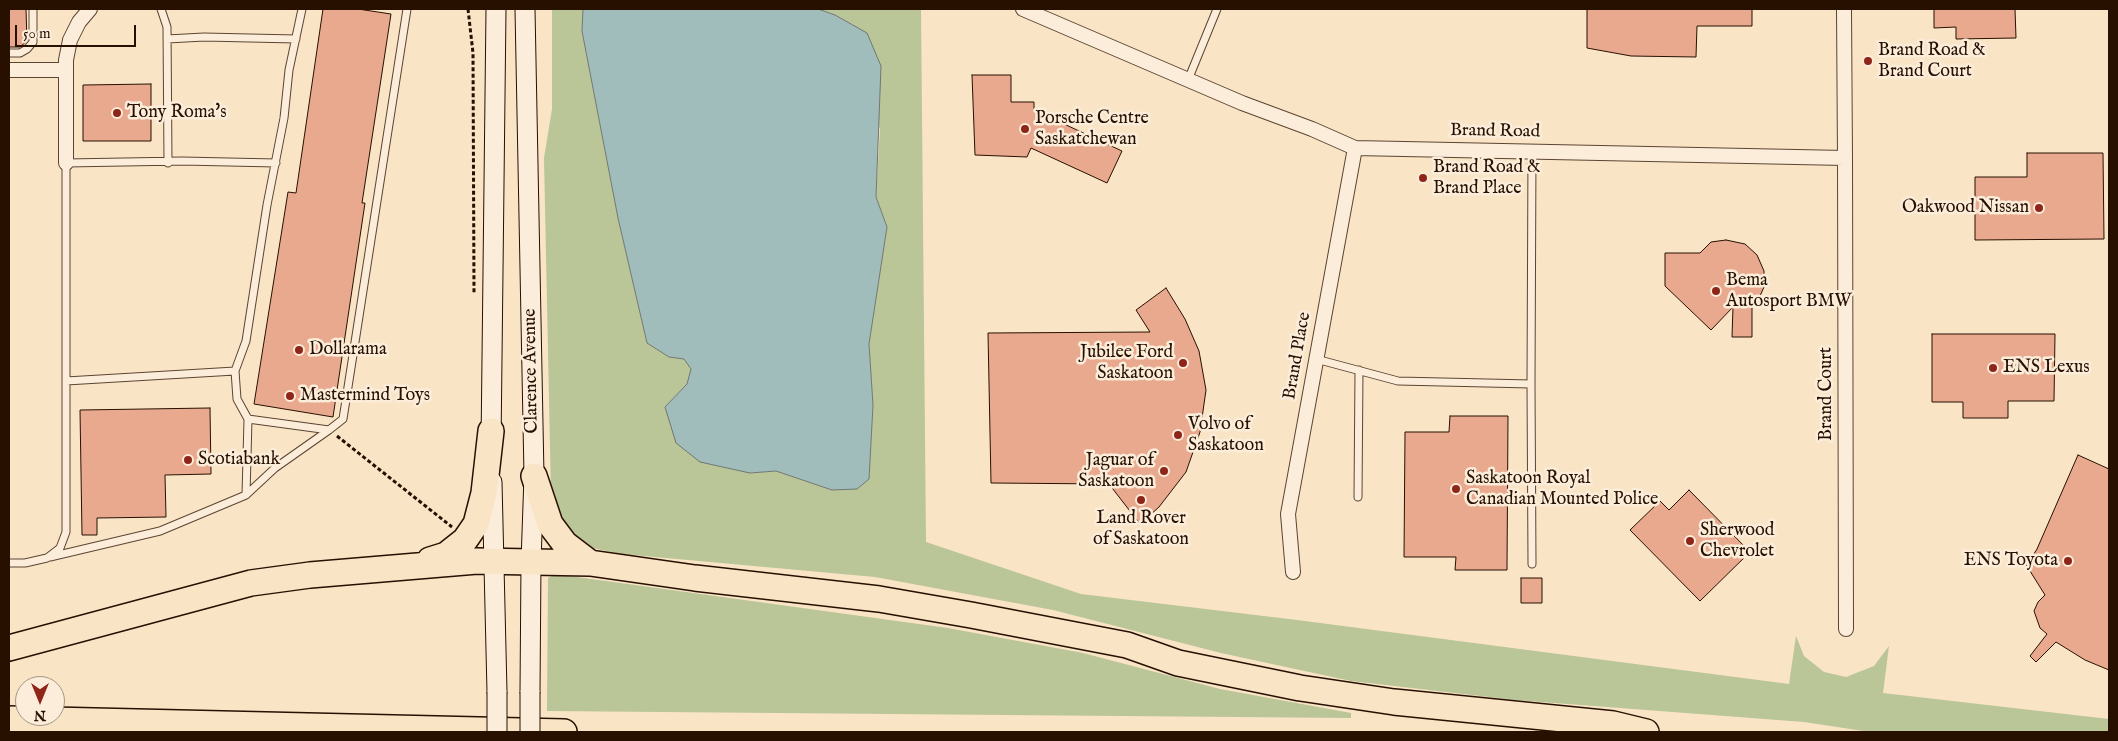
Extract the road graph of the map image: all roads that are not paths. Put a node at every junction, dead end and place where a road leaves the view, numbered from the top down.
1 (34, 9) edge
2 (90, 9) edge
3 (160, 9) edge
4 (302, 9) edge
5 (407, 9) edge
6 (485, 9) edge
7 (496, 9) edge
8 (526, 9) edge
9 (1023, 9) edge
10 (1217, 9) edge
11 (1844, 9) edge
12 (167, 39) junction
13 (296, 39) junction
14 (496, 39) junction
15 (9, 54) edge
16 (9, 70) edge
17 (66, 70) junction
18 (1188, 80) junction
19 (1355, 148) junction
20 (1532, 151) junction
21 (1845, 158) junction
22 (66, 163) junction
23 (168, 163) junction
24 (276, 163) junction
25 (1316, 359) junction
26 (1359, 370) junction
27 (235, 371) junction
28 (66, 381) junction
29 (1531, 384) junction
30 (248, 419) junction
31 (330, 430) junction
32 (491, 431) junction
33 (534, 476) junction
34 (246, 495) junction
35 (1358, 497) dead end
36 (47, 558) junction
37 (494, 561) junction
38 (531, 562) junction
39 (9, 563) edge
40 (590, 563) junction
41 (1532, 564) dead end
42 (412, 566) junction
43 (1293, 572) dead end
44 (1846, 629) dead end
45 (9, 648) edge
46 (9, 719) edge
47 (497, 732) edge
48 (530, 732) edge
49 (564, 732) edge
50 (1646, 732) edge

1 - 15 lane
2 - 17 street
3 - 12 lane
4 - 13 lane
5 - 31 lane
6 - 14 main road
7 - 14 main road
8 - 33 main road, Clarence Avenue
9 - 18 street, Brand Road
10 - 18 lane
11 - 21 street
12 - 13 lane
12 - 23 lane
13 - 24 lane
14 - 32 main road
16 - 17 street
17 - 22 street
18 - 19 street, Brand Road
19 - 20 street, Brand Road
19 - 25 street, Brand Place
20 - 21 street, Brand Road
20 - 29 lane
21 - 44 street, Brand Court
22 - 23 lane
22 - 28 lane
23 - 24 lane
24 - 27 lane
25 - 26 lane
25 - 43 street, Brand Place
26 - 29 lane
26 - 35 lane
27 - 28 lane
27 - 30 lane
28 - 36 lane
29 - 41 lane
30 - 31 lane
30 - 34 lane
31 - 34 lane
32 - 37 main road
32 - 42 highway
33 - 38 main road, Clarence Avenue
33 - 40 highway
34 - 36 lane
36 - 39 lane
37 - 38 highway
37 - 42 highway
37 - 47 main road, bridge
38 - 40 highway
38 - 48 main road, Clarence Avenue, bridge
40 - 50 highway
42 - 45 highway
46 - 49 highway

